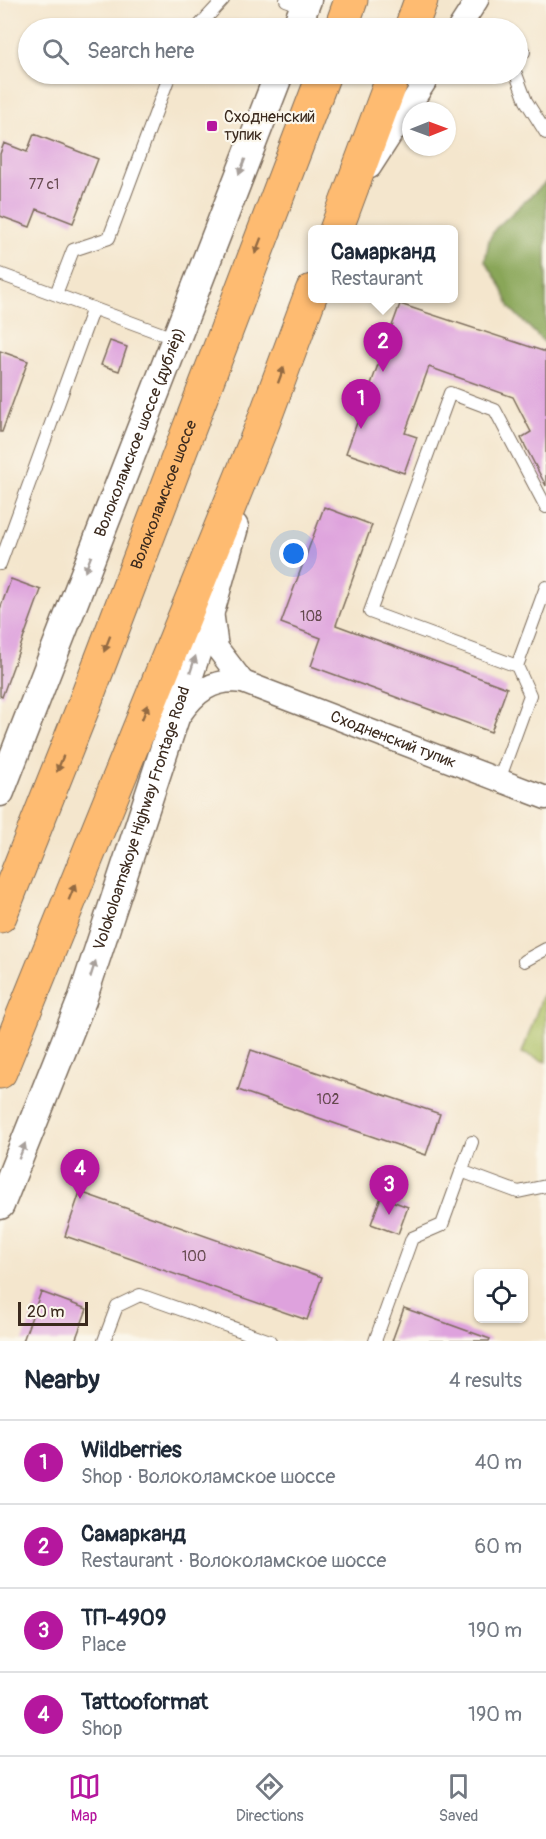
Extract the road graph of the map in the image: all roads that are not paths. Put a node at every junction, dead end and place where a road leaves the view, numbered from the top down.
1 (224, 0) edge
2 (351, 0) edge
3 (421, 0) edge
4 (477, 0) edge
5 (207, 18) edge
6 (345, 18) edge
7 (415, 18) edge
8 (465, 18) edge
9 (166, 84) edge
10 (275, 84) edge
11 (320, 84) edge
12 (390, 84) edge
13 (424, 84) edge
14 (520, 84) edge
15 (546, 133) edge
16 (339, 219) edge
17 (0, 274) edge
18 (56, 294) junction
19 (308, 302) edge
20 (93, 308) junction
21 (176, 339) junction
22 (264, 423) junction
23 (546, 507) edge
24 (0, 564) edge
25 (546, 587) edge
26 (212, 605) junction
27 (517, 666) junction
28 (243, 681) junction
29 (173, 727) junction
30 (499, 780) junction
31 (0, 792) edge
32 (546, 798) edge
33 (0, 916) edge
34 (546, 949) edge
35 (524, 961) dead end
36 (0, 1072) edge
37 (472, 1142) dead end
38 (461, 1171) junction
39 (546, 1186) edge
40 (0, 1205) edge
41 (104, 1341) edge
42 (270, 1341) edge
43 (375, 1341) edge

1 - 5 lane
2 - 6 main road
3 - 7 main road
4 - 8 street
9 - 18 lane
10 -> 21 street, Волоколамское шоссе (дублёр)
11 -> 33 main road, Волоколамское шоссе
12 - 16 main road
13 - 16 street
14 - 15 lane
17 - 18 lane
18 - 20 lane
22 -> 19 main road
20 - 21 lane
20 - 24 lane
21 -> 31 street, Волоколамское шоссе (дублёр)
22 - 26 street, Volokoloamskoye Highway Frontage Road
36 -> 22 main road
23 - 27 lane
25 - 27 lane
26 - 28 street
29 -> 26 street, Volokoloamskoye Highway Frontage Road
27 - 30 lane
28 - 29 street, Сходненский тупик
28 - 30 street, Сходненский тупик
40 -> 29 street, Volokoloamskoye Highway Frontage Road
30 - 32 street, Сходненский тупик
34 - 35 lane
37 - 38 lane
38 - 39 lane
38 - 43 lane
41 - 42 lane

